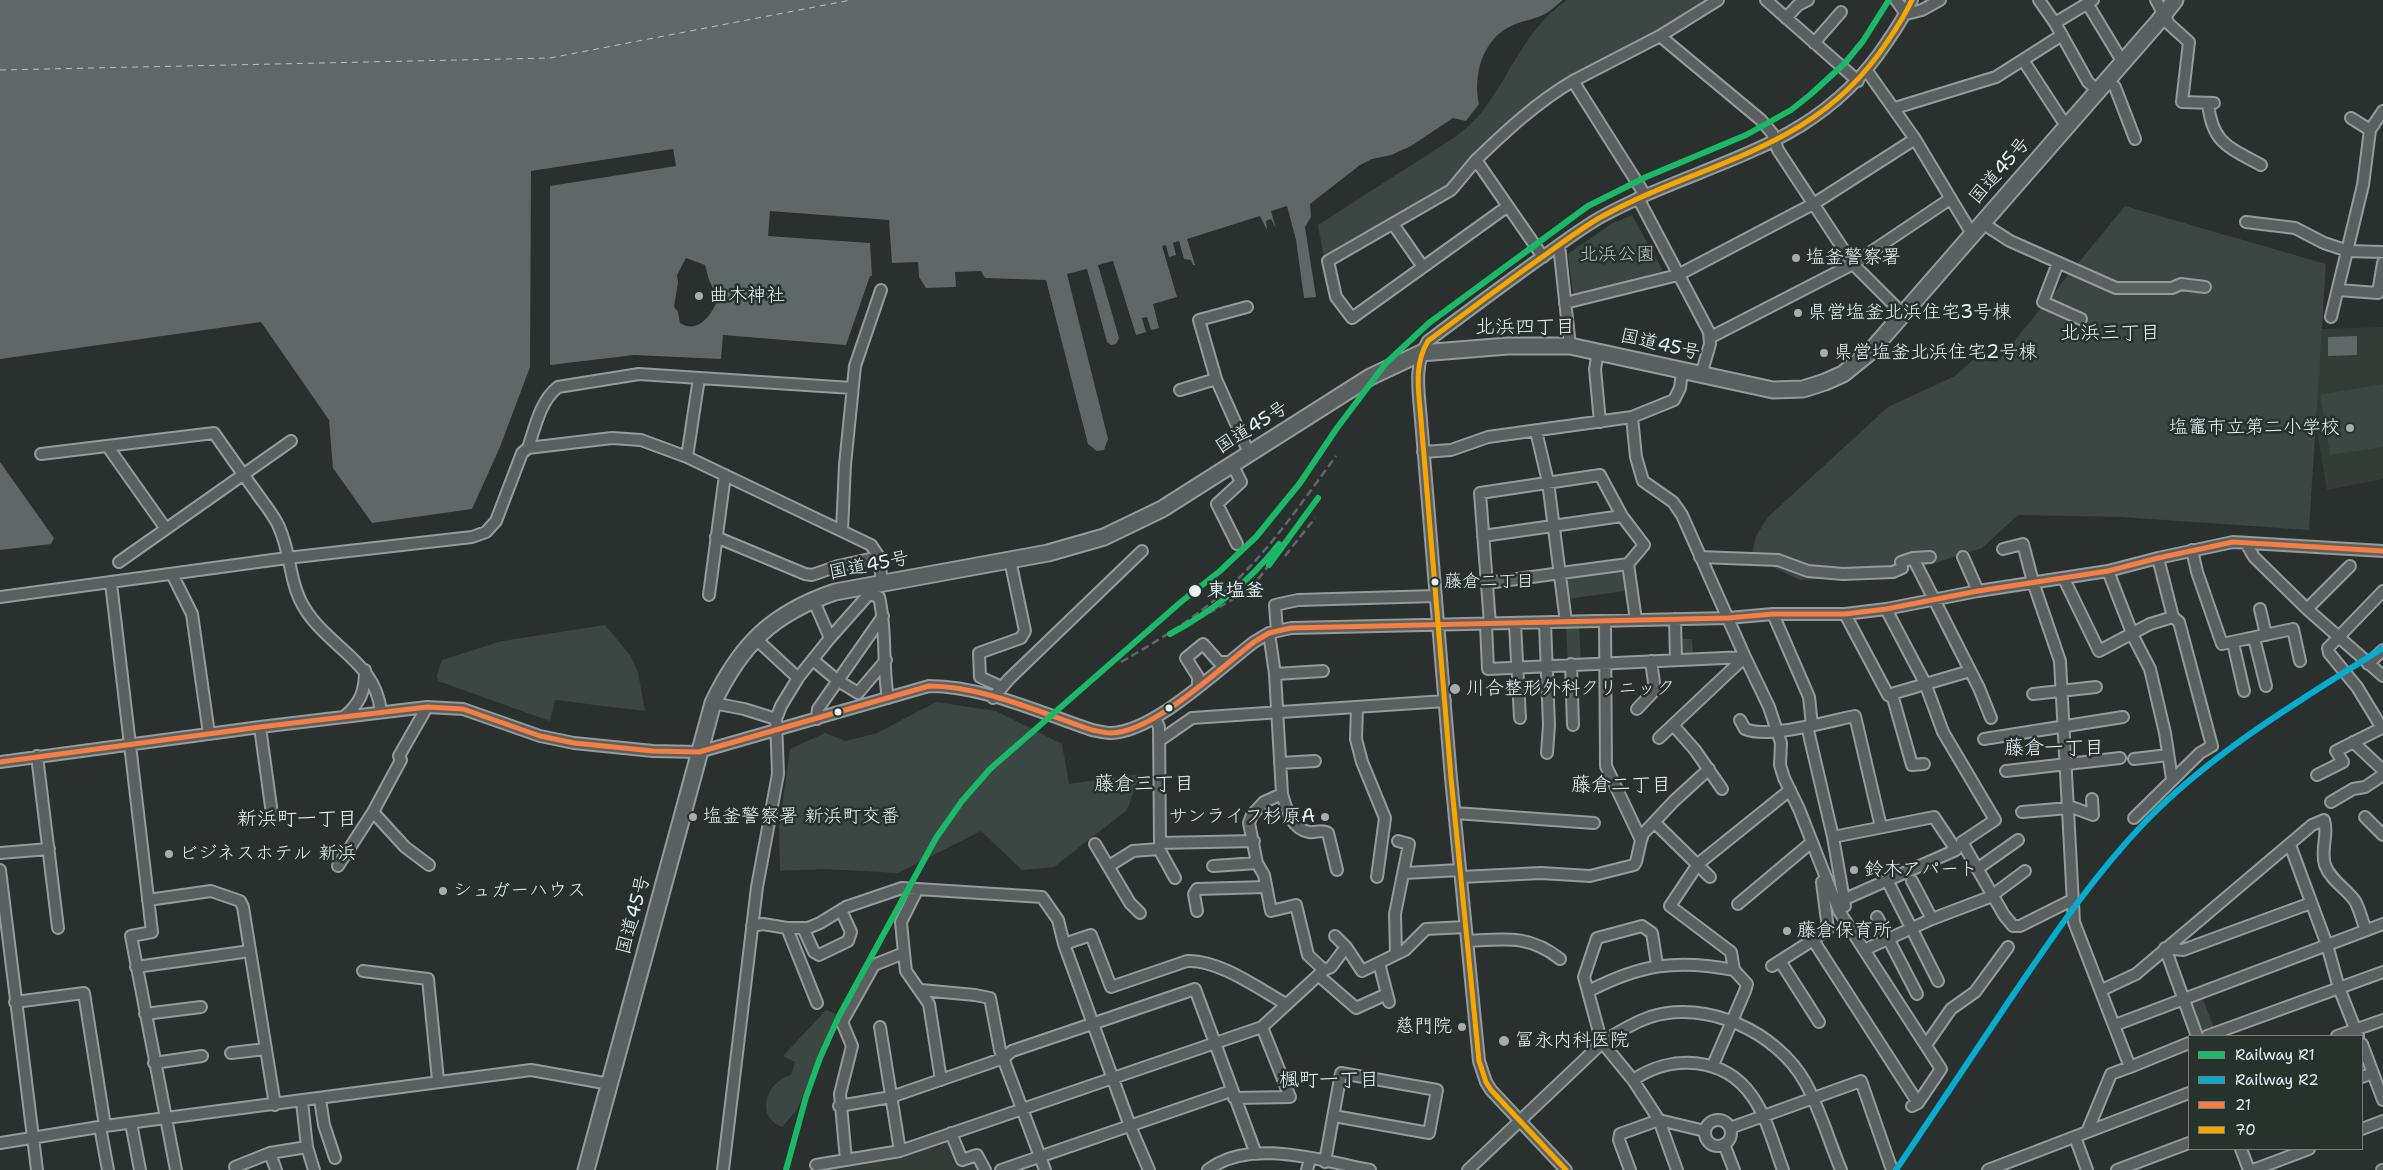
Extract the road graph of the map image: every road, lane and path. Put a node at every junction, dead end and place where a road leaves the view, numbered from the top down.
1 (1718, 0) edge
2 (1766, 0) edge
3 (1808, 0) edge
4 (1896, 0) edge
5 (1912, 0) edge
6 (1940, 0) edge
7 (2039, 0) edge
8 (2156, 0) edge
9 (2175, 0) edge
10 (2090, 2) edge
11 (1841, 12) dead end
12 (1906, 14) junction
13 (2164, 14) junction
14 (1786, 18) junction
15 (2055, 23) junction
16 (2062, 35) junction
17 (1660, 36) junction
18 (1814, 43) junction
19 (2022, 60) junction
20 (2122, 61) junction
21 (1867, 71) junction
22 (1574, 81) junction
23 (1858, 81) junction
24 (2102, 85) junction
25 (1895, 108) junction
26 (2383, 111) edge
27 (2351, 118) dead end
28 (2066, 126) junction
29 (2370, 130) junction
30 (1915, 139) junction
31 (2134, 139) dead end
32 (1776, 141) junction
33 (1476, 160) junction
34 (2261, 165) dead end
35 (1641, 197) junction
36 (1950, 199) junction
37 (1815, 204) junction
38 (1508, 206) junction
39 (2246, 222) dead end
40 (1393, 224) junction
41 (1977, 229) junction
42 (1559, 244) junction
43 (2348, 251) junction
44 (2383, 252) edge
45 (1543, 256) junction
46 (2058, 263) junction
47 (2383, 263) edge
48 (1853, 264) junction
49 (1423, 267) junction
50 (1678, 274) junction
51 (2205, 287) dead end
52 (881, 290) dead end
53 (2338, 290) junction
54 (1566, 303) junction
55 (1247, 307) dead end
56 (1903, 314) junction
57 (2331, 317) dead end
58 (2080, 319) dead end
59 (1711, 337) junction
60 (1570, 346) junction
61 (1598, 352) junction
62 (1421, 353) junction
63 (1682, 371) junction
64 (1701, 375) junction
65 (699, 378) junction
66 (1216, 379) junction
67 (852, 388) junction
68 (1180, 390) dead end
69 (1632, 417) junction
70 (1600, 422) junction
71 (1536, 431) junction
72 (290, 441) dead end
73 (108, 447) junction
74 (528, 448) junction
75 (1423, 452) junction
76 (1249, 453) junction
77 (41, 454) dead end
78 (687, 458) junction
79 (1232, 464) junction
80 (243, 473) junction
81 (725, 475) junction
82 (1548, 482) junction
83 (1622, 516) junction
84 (1554, 527) junction
85 (166, 529) junction
86 (842, 531) junction
87 (1483, 536) junction
88 (716, 537) junction
89 (2246, 543) junction
90 (1237, 544) dead end
91 (2003, 549) dead end
92 (2192, 550) junction
93 (1142, 551) dead end
94 (2383, 551) edge
95 (879, 557) junction
96 (1700, 557) junction
97 (1930, 557) dead end
98 (1963, 557) dead end
99 (287, 558) junction
100 (1913, 558) junction
101 (2158, 558) junction
102 (1010, 560) junction
103 (119, 562) dead end
104 (1628, 564) junction
105 (2350, 566) dead end
106 (2108, 571) junction
107 (1560, 573) junction
108 (172, 574) junction
109 (2064, 579) junction
110 (2033, 582) junction
111 (111, 583) junction
112 (1487, 583) junction
113 (873, 587) junction
114 (1978, 591) junction
115 (2383, 592) edge
116 (709, 595) dead end
117 (1436, 596) junction
118 (0, 597) edge
119 (813, 599) junction
120 (1933, 600) junction
121 (1886, 609) junction
122 (2260, 609) dead end
123 (2307, 609) junction
124 (1773, 614) junction
125 (1845, 614) junction
126 (883, 616) junction
127 (2173, 616) junction
128 (1728, 618) junction
129 (1675, 619) junction
130 (1636, 620) junction
131 (1605, 621) junction
132 (1566, 622) junction
133 (1545, 623) junction
134 (1488, 624) junction
135 (1515, 624) junction
136 (1438, 625) junction
137 (1273, 632) junction
138 (2133, 633) junction
139 (2266, 635) junction
140 (2338, 636) junction
141 (755, 638) junction
142 (830, 638) junction
143 (2254, 638) junction
144 (2233, 643) junction
145 (2383, 650) edge
146 (1745, 657) junction
147 (813, 660) junction
148 (886, 660) junction
149 (1676, 660) junction
150 (1651, 661) junction
151 (2300, 661) dead end
152 (1227, 662) junction
153 (1571, 664) junction
154 (1606, 664) junction
155 (2368, 664) junction
156 (1547, 665) junction
157 (1517, 667) junction
158 (365, 670) junction
159 (1323, 671) dead end
160 (1970, 671) junction
161 (1275, 674) junction
162 (2383, 676) edge
163 (798, 678) junction
164 (837, 680) junction
165 (1924, 683) junction
166 (1198, 685) junction
167 (2266, 686) dead end
168 (1002, 687) junction
169 (2096, 687) dead end
170 (2244, 691) dead end
171 (2062, 692) junction
172 (2033, 694) dead end
173 (1888, 695) junction
174 (888, 698) junction
175 (994, 698) junction
176 (1444, 701) junction
177 (713, 703) junction
178 (427, 707) junction
179 (1357, 708) junction
180 (1637, 709) dead end
181 (381, 712) junction
182 (1276, 713) junction
183 (345, 716) junction
184 (2123, 717) dead end
185 (1155, 718) junction
186 (1520, 718) dead end
187 (1990, 718) dead end
188 (776, 719) junction
189 (817, 719) junction
190 (1740, 720) dead end
191 (1573, 724) dead end
192 (1672, 725) junction
193 (1809, 725) junction
194 (260, 726) junction
195 (2064, 726) junction
196 (2383, 728) edge
197 (776, 731) junction
198 (1777, 731) junction
199 (209, 734) junction
200 (1660, 738) dead end
201 (1984, 739) dead end
202 (1159, 741) junction
203 (2353, 742) junction
204 (131, 744) junction
205 (699, 752) junction
206 (1547, 753) dead end
207 (2168, 755) junction
208 (37, 756) junction
209 (2120, 758) dead end
210 (2134, 759) dead end
211 (1315, 761) dead end
212 (0, 762) edge
213 (2066, 763) junction
214 (1280, 764) junction
215 (1924, 764) dead end
216 (1709, 769) junction
217 (2383, 770) edge
218 (2006, 771) dead end
219 (2383, 775) edge
220 (2317, 776) dead end
221 (2172, 779) junction
222 (1722, 789) dead end
223 (1790, 790) junction
224 (1282, 794) junction
225 (2092, 799) dead end
226 (2331, 802) dead end
227 (2069, 807) junction
228 (374, 812) junction
229 (2022, 812) dead end
230 (1455, 813) junction
231 (272, 814) dead end
232 (2365, 817) dead end
233 (2134, 818) dead end
234 (1594, 823) dead end
235 (1655, 823) junction
236 (1881, 827) junction
237 (2383, 835) edge
238 (1833, 837) junction
239 (1641, 840) junction
240 (2018, 840) dead end
241 (1254, 841) junction
242 (1398, 841) dead end
243 (1812, 842) junction
244 (1095, 844) dead end
245 (2290, 845) junction
246 (1159, 846) junction
247 (49, 849) junction
248 (0, 853) edge
249 (1257, 863) junction
250 (1698, 864) junction
251 (429, 865) dead end
252 (338, 866) dead end
253 (1109, 866) junction
254 (1213, 866) dead end
255 (1977, 869) junction
256 (0, 870) edge
257 (1337, 870) dead end
258 (2025, 871) dead end
259 (1405, 873) junction
260 (1460, 874) junction
261 (1377, 876) dead end
262 (1710, 877) dead end
263 (1175, 878) dead end
264 (1826, 878) junction
265 (1887, 880) junction
266 (1912, 881) dead end
267 (1266, 887) junction
268 (917, 890) junction
269 (1992, 894) junction
270 (1845, 899) junction
271 (148, 900) junction
272 (2072, 900) junction
273 (2311, 903) junction
274 (1738, 904) dead end
275 (841, 910) junction
276 (1197, 911) dead end
277 (1140, 913) dead end
278 (1877, 916) dead end
279 (1844, 918) junction
280 (1932, 919) junction
281 (2383, 924) edge
282 (752, 926) junction
283 (1465, 927) junction
284 (58, 928) dead end
285 (787, 928) junction
286 (803, 928) junction
287 (1910, 929) junction
288 (2366, 930) junction
289 (1335, 936) dead end
290 (1888, 939) junction
291 (1813, 940) junction
292 (1467, 941) junction
293 (1064, 944) junction
294 (2327, 945) junction
295 (2008, 946) dead end
296 (1346, 947) junction
297 (2165, 948) junction
298 (1864, 950) junction
299 (250, 951) junction
300 (904, 953) junction
301 (1396, 954) junction
302 (1560, 959) dead end
303 (1379, 963) junction
304 (1657, 965) junction
305 (136, 967) junction
306 (1734, 970) junction
307 (363, 971) dead end
308 (2383, 972) edge
309 (1321, 973) junction
310 (1938, 981) dead end
311 (2339, 988) junction
312 (921, 990) junction
313 (2102, 990) junction
314 (1588, 991) junction
315 (1917, 994) dead end
316 (2184, 999) junction
317 (15, 1002) junction
318 (817, 1002) dead end
319 (1286, 1004) junction
320 (202, 1007) dead end
321 (145, 1014) junction
322 (2383, 1020) edge
323 (1732, 1022) junction
324 (1819, 1022) dead end
325 (1094, 1024) junction
326 (2115, 1025) junction
327 (880, 1026) dead end
328 (1262, 1027) junction
329 (2357, 1033) edge
330 (2197, 1035) edge
331 (2210, 1035) edge
332 (2344, 1035) edge
333 (1214, 1042) junction
334 (1602, 1042) junction
335 (2188, 1043) edge
336 (1926, 1045) junction
337 (2363, 1047) edge
338 (266, 1049) junction
339 (231, 1053) dead end
340 (202, 1056) dead end
341 (1004, 1058) junction
342 (154, 1063) junction
343 (1713, 1065) junction
344 (2130, 1067) junction
345 (2373, 1073) junction
346 (1113, 1077) junction
347 (2363, 1077) edge
348 (438, 1080) junction
349 (941, 1080) junction
350 (1633, 1080) junction
351 (610, 1084) junction
352 (2188, 1093) edge
353 (1232, 1094) junction
354 (891, 1097) junction
355 (1812, 1098) junction
356 (320, 1099) junction
357 (2383, 1100) edge
358 (302, 1102) junction
359 (275, 1105) junction
360 (839, 1106) junction
361 (1023, 1108) junction
362 (1334, 1116) junction
363 (1762, 1116) junction
364 (166, 1118) junction
365 (1659, 1120) junction
366 (2383, 1121) edge
367 (1519, 1122) junction
368 (131, 1123) junction
369 (103, 1126) junction
370 (1130, 1126) junction
371 (1730, 1128) junction
372 (2363, 1129) edge
373 (1706, 1131) junction
374 (2087, 1132) junction
375 (952, 1133) junction
376 (2075, 1137) junction
377 (33, 1138) junction
378 (0, 1143) edge
379 (2188, 1143) edge
380 (1724, 1144) junction
381 (307, 1147) junction
382 (2241, 1150) edge
383 (2306, 1150) edge
384 (900, 1151) junction
385 (270, 1153) junction
386 (1256, 1154) junction
387 (1040, 1156) junction
388 (335, 1158) dead end
389 (1310, 1159) junction
390 (846, 1160) junction
391 (1325, 1162) junction
392 (816, 1165) dead end
393 (37, 1170) edge
394 (108, 1170) edge
395 (140, 1170) edge
396 (176, 1170) edge
397 (236, 1170) edge
398 (276, 1170) edge
399 (314, 1170) edge
400 (586, 1170) edge
401 (723, 1170) edge
402 (985, 1170) edge
403 (1001, 1170) edge
404 (1045, 1170) edge
405 (1149, 1170) edge
406 (1208, 1170) edge
407 (1307, 1170) edge
408 (1370, 1170) edge
409 (1468, 1170) edge
410 (1566, 1170) edge
411 (1630, 1170) edge
412 (1677, 1170) edge
413 (1734, 1170) edge
414 (1783, 1170) edge
415 (1841, 1170) edge
416 (1892, 1170) edge
417 (1988, 1170) edge
418 (2087, 1170) edge
419 (2117, 1170) edge
420 (2251, 1170) edge

1 - 17 street
2 - 14 street
3 - 14 street
4 - 12 street
5 - 12 street
6 - 12 street
7 - 15 street
8 - 13 street
9 - 13 highway, 国道45号
10 - 15 street
10 - 20 street
11 - 18 street
12 - 21 street
13 - 20 highway, 国道45号
13 - 34 street
14 - 18 street
15 - 16 street
16 - 19 street
16 - 24 street
17 - 22 street
17 - 32 street
18 - 23 street
19 - 25 street
19 - 28 street
20 - 24 highway, 国道45号
21 - 23 street
21 - 25 street
22 - 33 street
22 - 35 street
23 - 32 street
24 - 28 highway, 国道45号
24 - 31 street
25 - 30 street
26 - 29 street
27 - 29 street
28 - 41 highway, 国道45号
29 - 43 street
30 - 36 street
30 - 37 street
32 - 35 street
32 - 37 street
33 - 38 street
33 - 40 street
35 - 42 street
35 - 50 street
36 - 41 street
36 - 48 street
37 - 48 street
37 - 50 street
38 - 45 street
38 - 49 street
39 - 43 street
40 - 49 street
40 - 49 street
41 - 46 street
41 - 56 highway, 国道45号
42 - 45 street
42 - 54 street
43 - 44 street
43 - 53 street
45 - 62 street
46 - 51 street
46 - 58 street
47 - 53 street
48 - 56 street
48 - 59 street
50 - 54 street
50 - 59 street
52 - 67 street
53 - 57 street
54 - 60 street
55 - 66 street
56 - 64 highway, 国道45号
59 - 64 street
60 - 61 highway, 国道45号
60 - 62 highway, 国道45号
61 - 63 highway, 国道45号
61 - 70 street
62 - 75 street
62 - 76 highway, 国道45号
63 - 64 highway, 国道45号
63 - 69 street
65 - 67 street
65 - 74 street
65 - 78 street
66 - 68 street
66 - 76 street
67 - 86 street
69 - 70 street
69 - 96 street
70 - 71 street
71 - 75 street
71 - 82 street
72 - 80 street
73 - 77 street
73 - 80 street
73 - 85 street
74 - 78 street
74 - 99 street
75 - 117 street
76 - 79 highway, 国道45号
78 - 81 street
79 - 90 street
79 - 102 highway, 国道45号
80 - 85 street
80 - 99 street
81 - 86 street
81 - 88 street
82 - 83 street
82 - 84 street
82 - 87 street
83 - 84 street
83 - 104 street
84 - 87 street
84 - 107 street
85 - 103 street
86 - 95 street
87 - 112 street
88 - 95 street
88 - 116 street
89 - 92 street
89 - 94 street
89 - 123 street
91 - 110 street
92 - 101 street
92 - 144 street
93 - 168 street
95 - 113 street
96 - 100 street
96 - 128 street
97 - 100 street
98 - 114 street
99 - 108 street
99 - 158 street
100 - 120 street
101 - 106 street
101 - 127 street
102 - 113 highway, 国道45号
102 - 168 street
104 - 107 street
104 - 130 street
105 - 123 street
106 - 109 street
106 - 138 street
107 - 112 street
107 - 132 street
108 - 111 street
108 - 199 street
109 - 110 street
109 - 138 street
110 - 114 street
110 - 171 street
111 - 118 street
111 - 204 street
112 - 134 street
113 - 119 highway, 国道45号
113 - 126 street
113 - 142 street
114 - 120 street
115 - 140 street
117 - 136 street
117 - 137 street
119 - 141 highway, 国道45号
119 - 142 street
120 - 121 street
120 - 160 street
121 - 125 street
121 - 165 street
122 - 139 street
123 - 140 street
124 - 125 street
124 - 128 street
124 - 193 street
125 - 173 street
126 - 148 street
126 - 164 street
127 - 138 street
127 - 221 street
128 - 129 street
128 - 146 street
129 - 130 street
129 - 149 street
130 - 131 street
131 - 132 street
131 - 154 street
132 - 133 street
133 - 135 street
133 - 156 street
134 - 135 street
134 - 136 street
134 - 157 street
135 - 157 street
136 - 137 street
136 - 176 street
137 - 152 street
137 - 161 street
138 - 207 street
139 - 143 street
139 - 151 street
140 - 155 street
140 - 196 street
141 - 163 street
141 - 177 highway, 国道45号
142 - 147 street
143 - 144 street
143 - 167 street
144 - 170 street
145 - 155 street
146 - 149 street
146 - 192 street
146 - 198 street
147 - 163 street
147 - 164 street
148 - 164 street
148 - 174 street
149 - 150 street
150 - 154 street
150 - 180 street
152 - 166 street
152 - 166 street
153 - 154 street
153 - 156 street
153 - 191 street
154 - 239 street
155 - 162 street
156 - 157 street
156 - 206 street
157 - 186 street
158 - 181 street
158 - 183 street
159 - 161 street
160 - 165 street
160 - 187 street
161 - 182 street
163 - 188 street
164 - 189 street
165 - 173 street
165 - 255 street
166 - 185 street
168 - 175 street
169 - 171 street
171 - 172 street
171 - 195 street
173 - 215 street
174 - 175 street
174 - 189 street
175 - 185 street
176 - 179 street
176 - 230 street
177 - 188 street
177 - 205 highway, 国道45号
178 - 181 street
178 - 205 street
178 - 228 street
179 - 182 street
179 - 261 street
181 - 183 street
182 - 202 street
182 - 214 street
183 - 194 street
184 - 195 street
185 - 202 street
188 - 197 street
189 - 197 street
190 - 198 street
192 - 200 street
192 - 216 street
193 - 198 street
193 - 236 street
193 - 238 street
194 - 199 street
194 - 231 street
195 - 201 street
195 - 213 street
196 - 203 street
197 - 205 street
197 - 282 street
198 - 223 street
199 - 204 street
202 - 246 street
203 - 217 street
203 - 220 street
204 - 208 street
204 - 271 street
205 - 351 highway, 国道45号
207 - 210 street
207 - 221 street
208 - 212 street
208 - 247 street
209 - 213 street
211 - 214 street
213 - 218 street
213 - 227 street
214 - 224 street
216 - 222 street
216 - 235 street
219 - 226 street
221 - 233 street
223 - 243 street
223 - 250 street
224 - 241 street
224 - 257 street
225 - 227 street
227 - 229 street
227 - 272 street
228 - 251 street
228 - 252 street
230 - 234 street
230 - 260 street
232 - 237 street
235 - 239 street
235 - 250 street
236 - 238 street
236 - 265 street
238 - 270 street
239 - 260 street
240 - 255 street
241 - 246 street
241 - 249 street
242 - 259 street
243 - 264 street
243 - 274 street
244 - 253 street
245 - 273 street
245 - 288 street
245 - 297 street
246 - 253 street
246 - 263 street
247 - 248 street
247 - 284 street
249 - 254 street
249 - 267 street
250 - 262 street
250 - 306 street
253 - 277 street
255 - 269 street
256 - 317 street
258 - 269 street
259 - 260 street
259 - 301 street
260 - 283 street
264 - 279 street
264 - 291 street
265 - 270 street
265 - 287 street
266 - 280 street
267 - 276 street
267 - 309 street
268 - 275 street
268 - 293 street
268 - 300 street
269 - 272 street
269 - 280 street
270 - 279 street
271 - 299 street
271 - 305 street
272 - 313 street
273 - 294 street
273 - 297 street
275 - 286 street
275 - 286 street
278 - 290 street
279 - 298 street
280 - 287 street
281 - 288 street
282 - 285 street
282 - 401 street
283 - 292 street
283 - 301 street
285 - 286 street
285 - 318 street
287 - 290 street
287 - 310 street
288 - 294 street
289 - 296 street
290 - 298 street
290 - 315 street
291 - 324 street
291 - 336 street
292 - 302 street
292 - 367 street
293 - 319 street
293 - 325 street
294 - 311 street
294 - 316 street
295 - 336 street
296 - 303 street
296 - 309 street
297 - 313 street
297 - 316 street
298 - 336 street
299 - 305 street
299 - 338 street
300 - 312 street
300 - 360 street
301 - 303 street
303 - 309 street
304 - 306 street
304 - 314 street
304 - 314 street
305 - 321 street
306 - 323 street
307 - 348 street
308 - 311 street
309 - 319 street
311 - 329 street
311 - 331 street
312 - 341 street
312 - 349 street
313 - 326 street
314 - 334 street
316 - 326 street
316 - 330 street
317 - 369 street
317 - 377 street
319 - 328 street
320 - 321 street
321 - 342 street
322 - 329 street
323 - 334 street
323 - 343 street
323 - 355 street
325 - 333 street
325 - 341 street
325 - 346 street
326 - 344 street
327 - 354 street
328 - 333 street
328 - 353 street
329 - 332 street
333 - 346 street
333 - 353 street
334 - 350 street
334 - 367 street
335 - 344 street
337 - 345 street
338 - 339 street
338 - 359 street
340 - 342 street
341 - 349 street
341 - 361 street
342 - 364 street
343 - 350 street
343 - 363 street
344 - 374 street
345 - 347 street
345 - 357 street
346 - 361 street
346 - 370 street
348 - 351 street
348 - 356 street
349 - 354 street
350 - 365 street
351 - 400 highway, 国道45号
352 - 374 street
353 - 370 street
353 - 386 street
354 - 360 street
354 - 384 street
355 - 363 street
355 - 415 street
355 - 416 street
356 - 358 street
356 - 388 street
358 - 359 street
358 - 381 street
359 - 364 street
360 - 390 street
361 - 375 street
361 - 387 street
362 - 362 street
362 - 391 street
363 - 371 street
363 - 414 street
364 - 368 street
364 - 396 street
365 - 373 street
365 - 411 street
365 - 412 street
366 - 372 street
367 - 409 street
367 - 410 street
368 - 369 street
368 - 395 street
369 - 377 street
369 - 394 street
370 - 387 street
370 - 405 street
371 - 373 street
371 - 380 street
373 - 380 street
374 - 376 street
375 - 384 street
375 - 402 street
376 - 417 street
376 - 418 street
377 - 378 street
377 - 393 street
379 - 419 street
380 - 413 street
381 - 385 street
381 - 399 street
382 - 420 street
383 - 420 street
384 - 390 street
385 - 397 street
385 - 398 street
386 - 389 street
386 - 406 street
387 - 403 street
387 - 404 street
389 - 391 street
389 - 407 street
390 - 392 street
391 - 408 street

